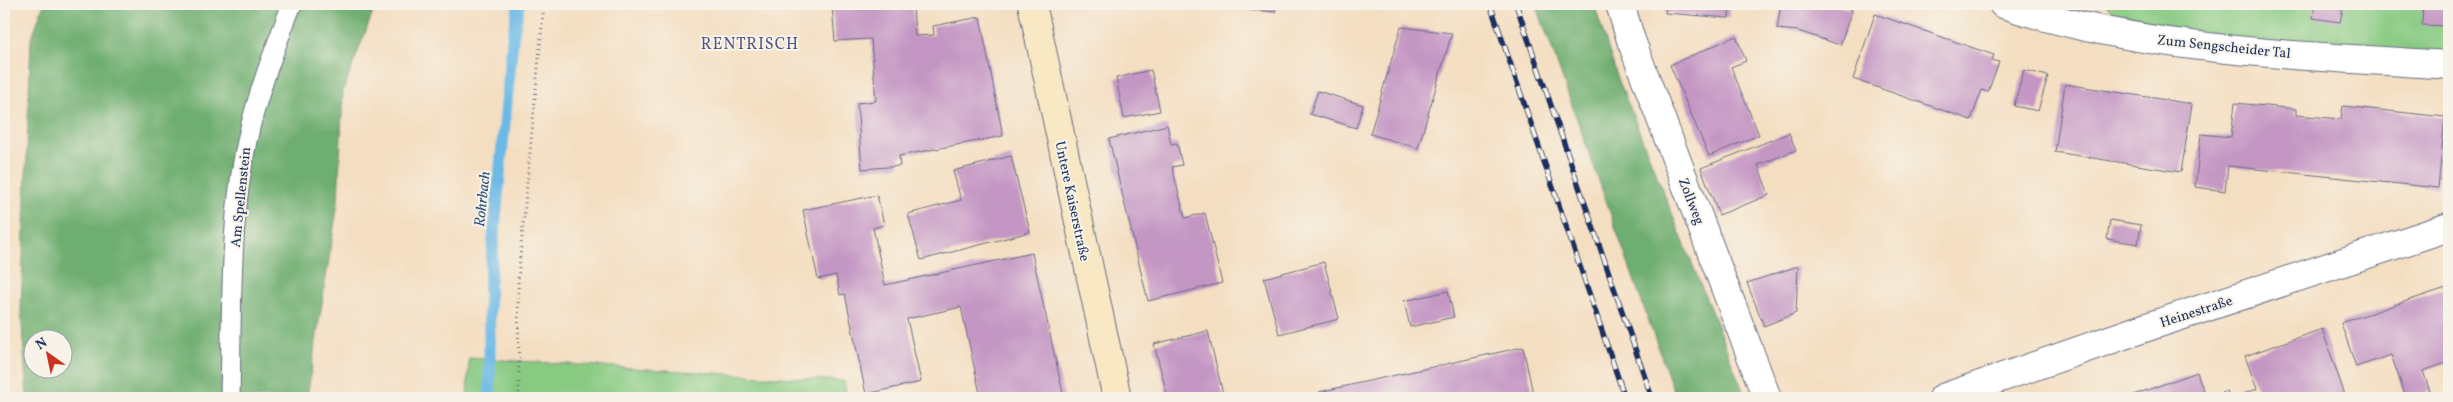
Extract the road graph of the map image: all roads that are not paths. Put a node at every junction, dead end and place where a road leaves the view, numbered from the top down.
1 (292, 4) edge
2 (1032, 4) edge
3 (1620, 4) edge
4 (2003, 4) edge
5 (2449, 65) edge
6 (2449, 227) edge
7 (2005, 388) edge
8 (230, 398) edge
9 (1117, 398) edge
10 (1767, 398) edge
11 (1943, 398) edge

1 - 8 lane, Am Spellenstein
2 - 9 main road, Untere Kaiserstraße
3 - 10 street, Zollweg
4 - 5 street, Zum Sengscheider Tal
6 - 7 street, Heinestraße
7 - 11 street, Heinestraße

